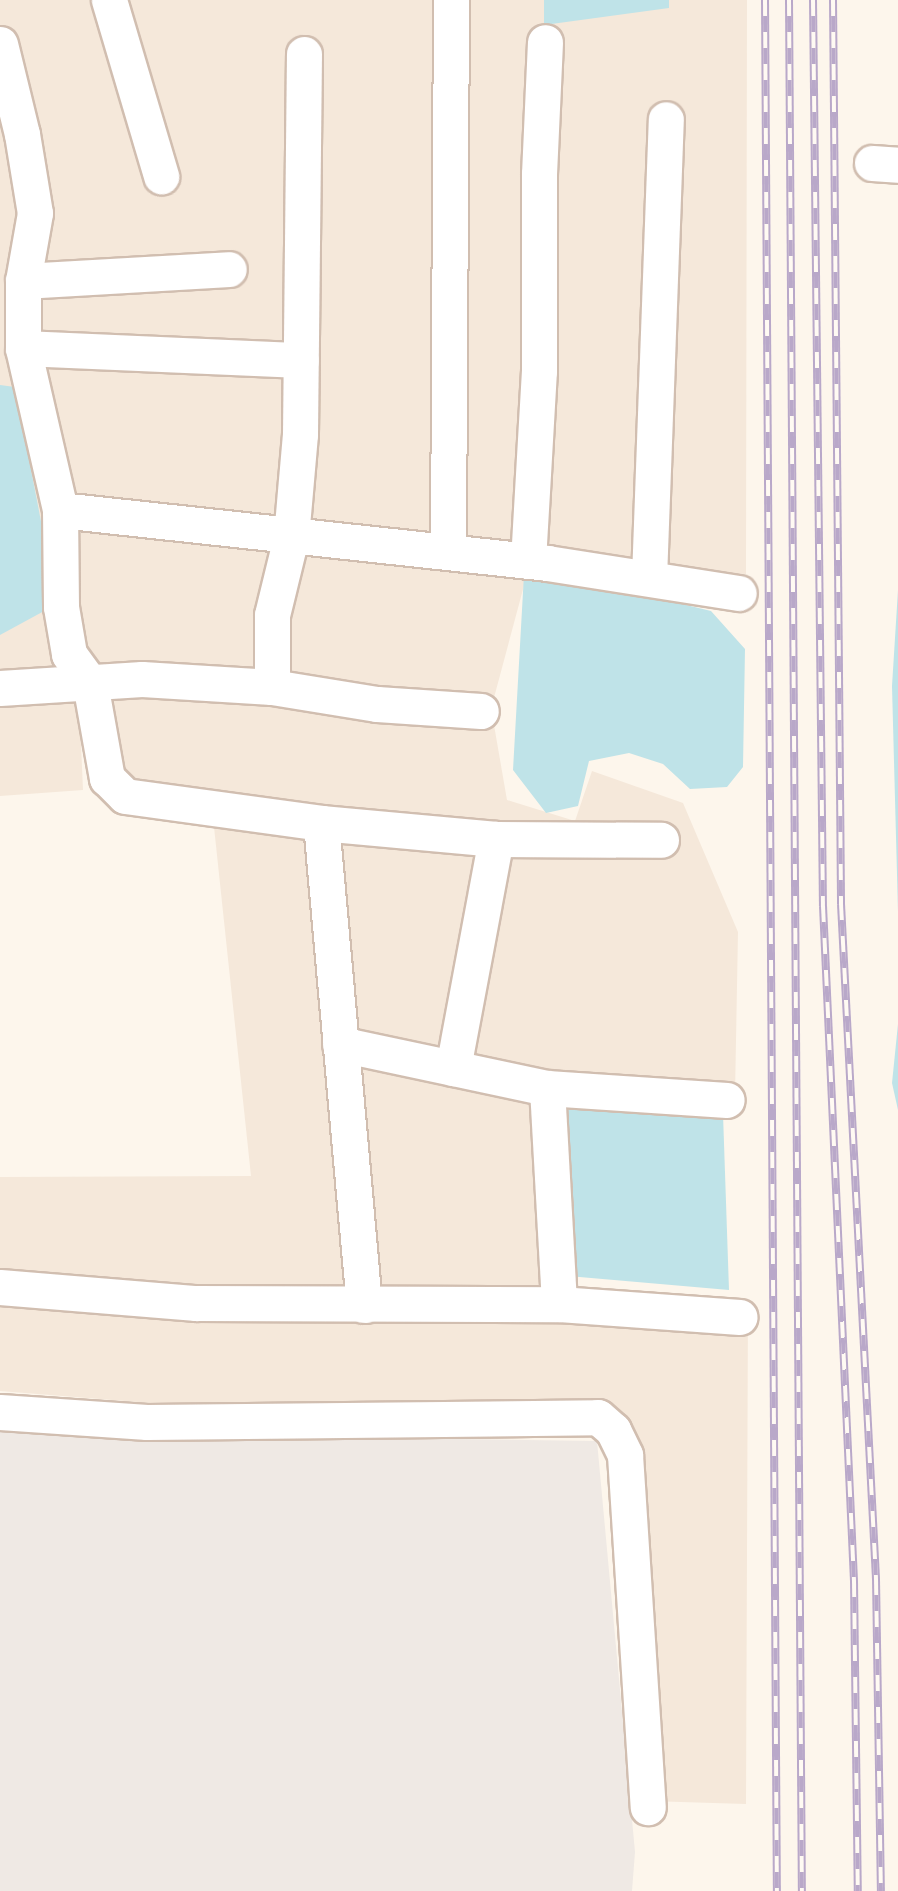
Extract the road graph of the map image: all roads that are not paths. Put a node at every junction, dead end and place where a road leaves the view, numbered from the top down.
1 (110, 0) edge
2 (451, 0) edge
3 (544, 42) dead end
4 (0, 44) edge
5 (304, 54) dead end
6 (7, 105) edge
7 (666, 119) dead end
8 (161, 176) dead end
9 (229, 269) dead end
10 (23, 281) junction
11 (23, 348) junction
12 (301, 360) junction
13 (60, 510) junction
14 (291, 537) junction
15 (448, 550) junction
16 (528, 561) junction
17 (649, 579) junction
18 (739, 593) dead end
19 (90, 683) junction
20 (272, 687) junction
21 (0, 688) edge
22 (481, 711) dead end
23 (321, 824) junction
24 (496, 839) junction
25 (661, 840) dead end
26 (341, 1044) junction
27 (453, 1068) junction
28 (547, 1088) junction
29 (727, 1100) dead end
30 (0, 1287) edge
31 (559, 1304) junction
32 (364, 1305) junction
33 (740, 1317) dead end
34 (0, 1412) edge
35 (648, 1807) dead end

1 - 8 street
2 - 15 street
3 - 16 street
4 - 6 street
5 - 12 street
6 - 10 street
7 - 17 street
9 - 10 street
10 - 11 street
11 - 12 street
11 - 13 street
12 - 14 street
13 - 14 street
13 - 19 street
14 - 15 street
14 - 20 street
15 - 16 street
16 - 17 street
17 - 18 street
19 - 20 street
19 - 21 street
19 - 23 street
20 - 22 street
23 - 24 street
23 - 26 street
24 - 25 street
24 - 27 street
26 - 27 street
26 - 32 street
27 - 28 street
28 - 29 street
28 - 31 street
30 - 32 street
31 - 32 street
31 - 33 street
34 - 35 street

